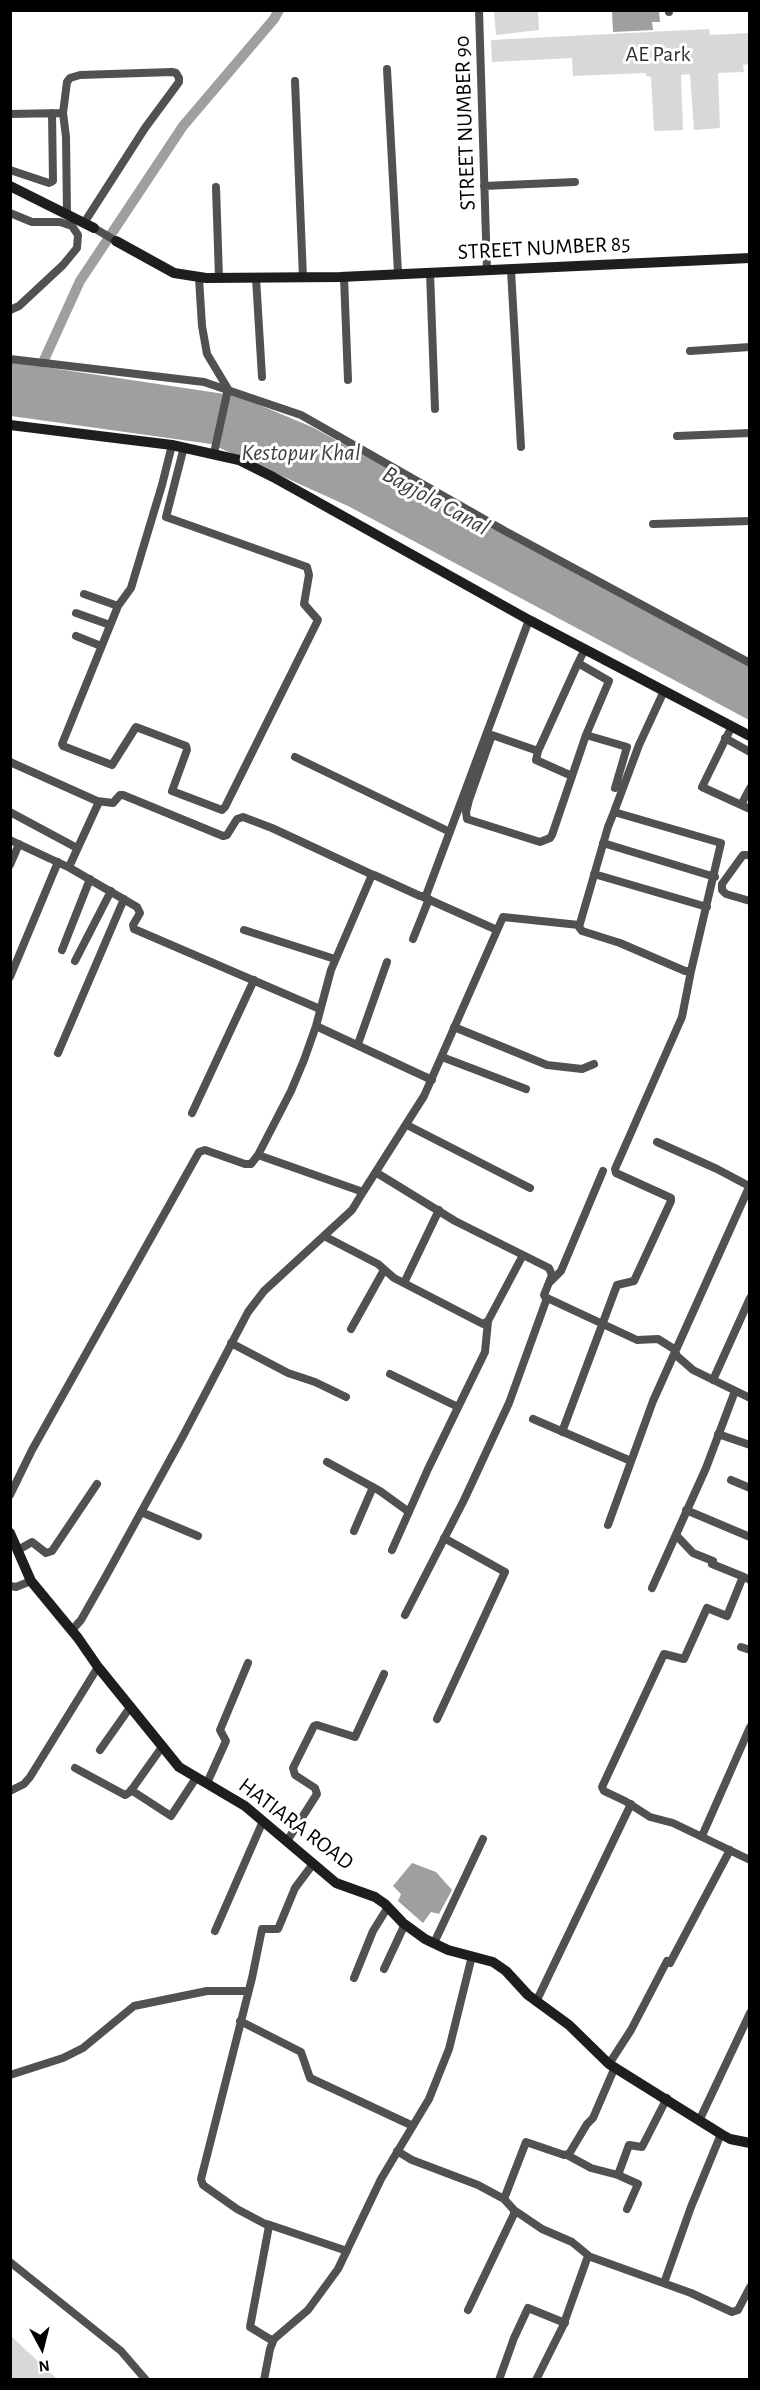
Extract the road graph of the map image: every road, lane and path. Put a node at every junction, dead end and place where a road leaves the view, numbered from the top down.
1 (479, 10) edge
2 (387, 69) dead end
3 (294, 81) dead end
4 (52, 113) junction
5 (63, 113) junction
6 (10, 114) edge
7 (10, 170) edge
8 (575, 182) dead end
9 (10, 186) edge
10 (484, 186) junction
11 (216, 187) dead end
12 (10, 213) edge
13 (68, 217) junction
14 (89, 226) junction
15 (116, 241) joint
16 (750, 258) edge
17 (511, 270) junction
18 (487, 271) junction
19 (430, 272) junction
20 (398, 273) junction
21 (342, 277) junction
22 (198, 278) junction
23 (219, 278) junction
24 (256, 278) junction
25 (303, 278) junction
26 (10, 310) edge
27 (750, 347) edge
28 (690, 351) dead end
29 (10, 358) edge
30 (262, 377) dead end
31 (348, 380) dead end
32 (228, 391) junction
33 (435, 409) dead end
34 (10, 425) edge
35 (750, 433) edge
36 (677, 436) dead end
37 (172, 445) junction
38 (184, 447) junction
39 (521, 447) dead end
40 (214, 453) junction
41 (153, 514) junction
42 (166, 517) junction
43 (750, 521) edge
44 (653, 524) dead end
45 (84, 594) dead end
46 (118, 606) junction
47 (76, 613) dead end
48 (529, 620) junction
49 (110, 625) junction
50 (76, 636) dead end
51 (101, 646) junction
52 (585, 649) junction
53 (578, 663) junction
54 (750, 663) edge
55 (616, 665) junction
56 (609, 681) junction
57 (664, 691) junction
58 (732, 726) junction
59 (586, 735) junction
60 (750, 736) edge
61 (725, 738) junction
62 (538, 751) junction
63 (750, 752) edge
64 (295, 757) dead end
65 (10, 762) edge
66 (572, 776) junction
67 (615, 788) dead end
68 (750, 788) edge
69 (98, 801) junction
70 (741, 805) junction
71 (750, 809) edge
72 (10, 812) edge
73 (614, 812) junction
74 (450, 832) junction
75 (10, 840) edge
76 (603, 843) junction
77 (19, 844) junction
78 (77, 848) junction
79 (750, 855) edge
80 (58, 862) junction
81 (10, 865) edge
82 (69, 867) junction
83 (594, 874) junction
84 (373, 875) junction
85 (715, 876) junction
86 (90, 879) junction
87 (111, 891) junction
88 (426, 898) junction
89 (124, 899) junction
90 (750, 901) edge
91 (707, 907) junction
92 (579, 925) junction
93 (244, 930) dead end
94 (497, 930) junction
95 (413, 939) dead end
96 (63, 950) dead end
97 (335, 959) junction
98 (75, 961) dead end
99 (387, 962) dead end
100 (691, 971) junction
101 (10, 977) edge
102 (254, 980) junction
103 (320, 1009) junction
104 (316, 1026) junction
105 (454, 1027) junction
106 (358, 1044) junction
107 (58, 1053) dead end
108 (442, 1057) junction
109 (594, 1064) dead end
110 (432, 1080) junction
111 (526, 1089) dead end
112 (192, 1113) dead end
113 (407, 1125) junction
114 (657, 1142) dead end
115 (258, 1155) junction
116 (603, 1171) dead end
117 (377, 1173) junction
118 (749, 1186) edge
119 (530, 1188) dead end
120 (363, 1192) junction
121 (439, 1210) junction
122 (324, 1236) junction
123 (523, 1255) junction
124 (384, 1270) junction
125 (550, 1282) junction
126 (404, 1283) junction
127 (547, 1298) junction
128 (750, 1299) edge
129 (488, 1321) junction
130 (603, 1324) junction
131 (351, 1329) dead end
132 (231, 1343) junction
133 (675, 1351) junction
134 (390, 1374) dead end
135 (713, 1380) junction
136 (735, 1391) junction
137 (346, 1397) dead end
138 (750, 1398) edge
139 (458, 1407) junction
140 (534, 1419) dead end
141 (562, 1432) junction
142 (717, 1434) junction
143 (750, 1445) edge
144 (327, 1461) dead end
145 (631, 1461) junction
146 (731, 1480) dead end
147 (97, 1484) dead end
148 (373, 1487) junction
149 (750, 1488) edge
150 (10, 1495) edge
151 (686, 1510) junction
152 (141, 1512) junction
153 (409, 1512) junction
154 (608, 1525) dead end
155 (354, 1531) dead end
156 (10, 1533) edge
157 (676, 1535) junction
158 (198, 1536) dead end
159 (750, 1537) edge
160 (444, 1538) junction
161 (18, 1550) junction
162 (392, 1550) dead end
163 (747, 1579) edge
164 (31, 1581) junction
165 (10, 1586) edge
166 (652, 1588) dead end
167 (405, 1615) dead end
168 (72, 1630) junction
169 (248, 1664) dead end
170 (98, 1667) junction
171 (384, 1674) dead end
172 (131, 1706) junction
173 (437, 1719) dead end
174 (750, 1726) edge
175 (162, 1747) junction
176 (100, 1750) dead end
177 (75, 1768) dead end
178 (196, 1778) junction
179 (207, 1783) junction
180 (131, 1790) junction
181 (10, 1791) edge
182 (631, 1804) junction
183 (263, 1821) junction
184 (702, 1836) junction
185 (483, 1839) dead end
186 (287, 1841) junction
187 (729, 1850) junction
188 (750, 1860) edge
189 (314, 1864) junction
190 (388, 1906) junction
191 (405, 1924) junction
192 (215, 1931) dead end
193 (434, 1943) junction
194 (472, 1956) junction
195 (384, 1970) dead end
196 (354, 1978) dead end
197 (248, 1991) junction
198 (536, 2001) junction
199 (750, 2013) edge
200 (240, 2021) junction
201 (746, 2027) edge
202 (612, 2065) junction
203 (10, 2075) edge
204 (667, 2098) junction
205 (699, 2121) junction
206 (413, 2126) junction
207 (721, 2134) junction
208 (750, 2143) edge
209 (398, 2151) junction
210 (567, 2155) junction
211 (618, 2175) junction
212 (504, 2199) junction
213 (627, 2209) dead end
214 (514, 2210) junction
215 (267, 2224) junction
216 (347, 2251) junction
217 (589, 2256) junction
218 (10, 2262) edge
219 (664, 2283) junction
220 (750, 2288) edge
221 (468, 2310) dead end
222 (565, 2323) junction
223 (273, 2341) junction
224 (146, 2379) edge
225 (264, 2379) edge
226 (498, 2379) edge
227 (536, 2379) edge

1 - 10 street, STREET NUMBER 90
2 - 20 street
3 - 25 street
4 - 5 street
4 - 6 street
4 - 7 street
5 - 13 street
5 - 14 street
8 - 10 street
9 - 13 street
10 - 18 street, STREET NUMBER 90
11 - 23 street
12 - 13 street
13 - 14 street
13 - 26 street
14 - 15 street
15 - 22 street, STREET NUMBER 85
16 - 17 street, STREET NUMBER 85
17 - 18 street, STREET NUMBER 85
17 - 39 street
18 - 19 street, STREET NUMBER 85
19 - 20 street, STREET NUMBER 85
19 - 33 street
20 - 21 street, STREET NUMBER 85
21 - 25 street, STREET NUMBER 85
21 - 31 street
22 - 23 street, STREET NUMBER 85
22 - 32 street
23 - 24 street, STREET NUMBER 85
24 - 25 street, STREET NUMBER 85
24 - 30 street
27 - 28 street
29 - 32 street
32 - 40 street
32 - 54 street
34 - 37 street
35 - 36 street
37 - 38 street
37 - 41 street
38 - 40 street
38 - 42 street
40 - 48 street
41 - 42 street
41 - 46 street
42 - 51 street
43 - 44 street
45 - 46 street
46 - 49 street
47 - 49 street
48 - 52 street
48 - 74 street
49 - 51 street
50 - 51 street
52 - 53 street
52 - 55 street
53 - 56 street
53 - 62 street
55 - 56 street
55 - 57 street
56 - 59 street
57 - 58 street
57 - 73 street
58 - 60 street
58 - 61 street
59 - 66 street
59 - 67 street
61 - 63 street
61 - 70 street
62 - 66 street
62 - 66 street
64 - 74 street
65 - 69 street
68 - 70 street
69 - 78 street
69 - 84 street
70 - 71 street
72 - 78 street
73 - 76 street
73 - 85 street
74 - 88 street
75 - 77 street
76 - 83 street
76 - 85 street
77 - 80 street
77 - 81 street
78 - 82 street
79 - 90 street
80 - 82 street
80 - 101 street
82 - 86 street
83 - 91 street
83 - 92 street
84 - 88 street
84 - 97 street
85 - 91 street
86 - 87 street
86 - 96 street
87 - 89 street
87 - 98 street
88 - 94 street
88 - 95 street
89 - 102 street
89 - 107 street
91 - 100 street
92 - 94 street
92 - 100 street
93 - 97 street
94 - 105 street
97 - 103 street
99 - 106 street
100 - 130 street
102 - 103 street
102 - 112 street
103 - 104 street
104 - 106 street
104 - 115 street
105 - 108 street
105 - 109 street
106 - 110 street
108 - 110 street
108 - 111 street
110 - 113 street
113 - 117 street
113 - 119 street
114 - 118 street
115 - 120 street
115 - 150 street
116 - 125 street
117 - 120 street
117 - 121 street
118 - 133 street
120 - 122 street
121 - 123 street
121 - 126 street
122 - 124 street
122 - 132 street
123 - 125 street
123 - 129 street
124 - 126 street
124 - 131 street
125 - 127 street
126 - 129 street
127 - 130 street
127 - 160 street
128 - 135 street
129 - 139 street
130 - 133 street
130 - 141 street
132 - 137 street
132 - 152 street
133 - 135 street
133 - 145 street
134 - 139 street
135 - 136 street
136 - 138 street
136 - 142 street
139 - 153 street
140 - 141 street
141 - 145 street
142 - 143 street
142 - 151 street
144 - 148 street
145 - 154 street
146 - 149 street
147 - 161 street
148 - 153 street
148 - 155 street
151 - 157 street
151 - 159 street
152 - 158 street
152 - 168 street
153 - 162 street
156 - 161 street, HATIARA ROAD
157 - 163 street
157 - 166 street
160 - 167 street
160 - 173 street
161 - 164 street, HATIARA ROAD
163 - 182 street
164 - 165 street
164 - 168 street, HATIARA ROAD
168 - 170 street, HATIARA ROAD
169 - 179 street
170 - 172 street, HATIARA ROAD
170 - 181 street
171 - 186 street
172 - 175 street, HATIARA ROAD
172 - 176 street
174 - 184 street
175 - 178 street, HATIARA ROAD
175 - 180 street
177 - 180 street
178 - 179 street, HATIARA ROAD
178 - 180 street
179 - 183 street, HATIARA ROAD
182 - 184 street
182 - 198 street
183 - 186 street, HATIARA ROAD
183 - 192 street
184 - 187 street
185 - 193 street
186 - 189 street, HATIARA ROAD
187 - 188 street
187 - 202 street
189 - 190 street, HATIARA ROAD
189 - 197 street
190 - 191 street, HATIARA ROAD
190 - 196 street
191 - 193 street, HATIARA ROAD
191 - 195 street
193 - 194 street, HATIARA ROAD
194 - 198 street, HATIARA ROAD
194 - 206 street
197 - 200 street
197 - 203 street
198 - 202 street, HATIARA ROAD
199 - 201 street
200 - 206 street
200 - 215 street
201 - 205 street
202 - 204 street, HATIARA ROAD
202 - 210 street
204 - 205 street, HATIARA ROAD
204 - 211 street
205 - 207 street, HATIARA ROAD
206 - 209 street
207 - 208 street, HATIARA ROAD
207 - 219 street
209 - 212 street
209 - 216 street
210 - 211 street
210 - 212 street
211 - 213 street
212 - 214 street
214 - 217 street
214 - 221 street
215 - 216 street
215 - 223 street
216 - 223 street
217 - 219 street
217 - 222 street
218 - 224 street
219 - 220 street
222 - 226 street
222 - 227 street
223 - 225 street

